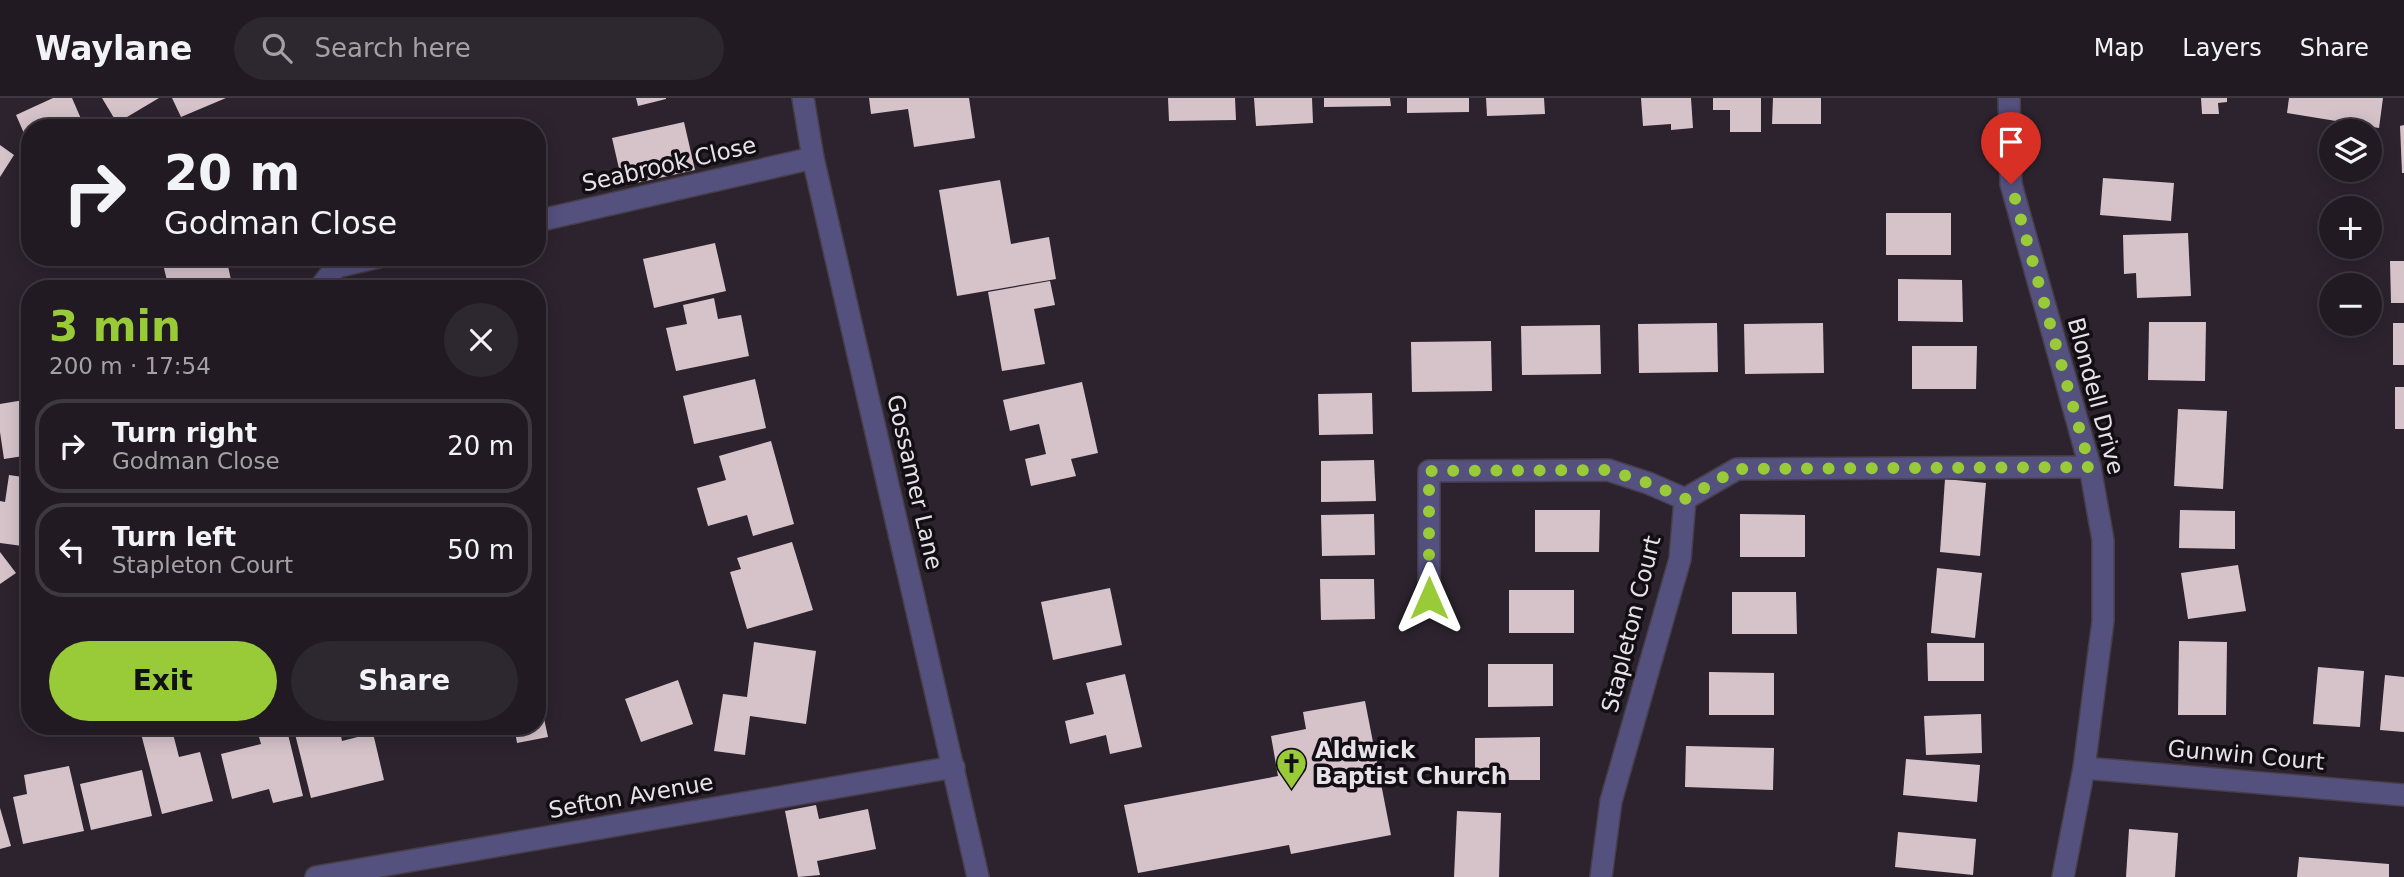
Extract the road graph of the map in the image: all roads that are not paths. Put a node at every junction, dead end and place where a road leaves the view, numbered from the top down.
1 (803, 98) edge
2 (2008, 98) edge
3 (813, 158) junction
4 (546, 219) edge
5 (340, 266) edge
6 (326, 280) edge
7 (2090, 467) junction
8 (1685, 499) junction
9 (1429, 598) dead end
10 (954, 767) junction
11 (2084, 768) junction
12 (2404, 795) edge
13 (316, 877) edge
14 (978, 877) edge
15 (1601, 877) edge
16 (2063, 877) edge

1 - 3 street, Gossamer Lane
2 - 7 street, Blondell Drive
3 - 4 street, Seabrook Close
3 - 10 street, Gossamer Lane
5 - 6 street
7 - 8 street
7 - 11 street, Blondell Drive
8 - 9 street
8 - 15 street, Stapleton Court
10 - 13 street, Sefton Avenue
10 - 14 street, Gossamer Lane
11 - 12 street, Gunwin Court
11 - 16 street, Blondell Drive

